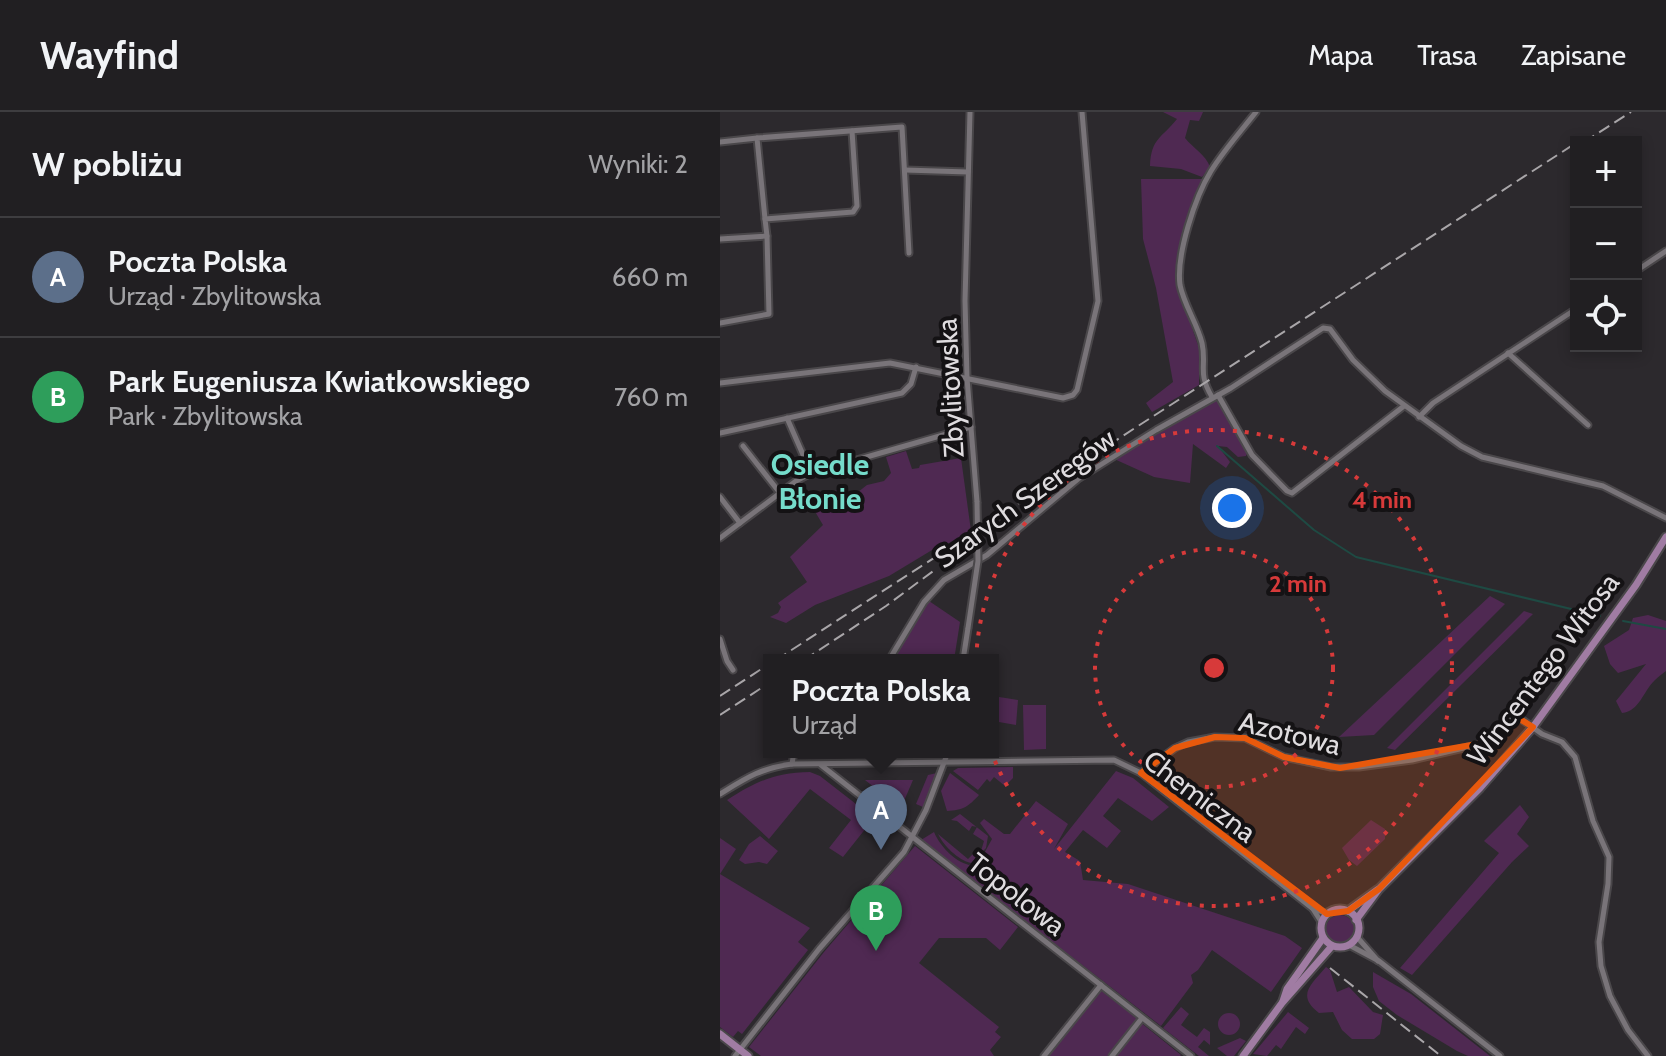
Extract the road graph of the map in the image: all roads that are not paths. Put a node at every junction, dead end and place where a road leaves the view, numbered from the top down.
1 (970, 112) edge
2 (1082, 112) edge
3 (1256, 112) edge
4 (852, 131) junction
5 (757, 138) junction
6 (720, 142) edge
7 (905, 170) junction
8 (968, 172) junction
9 (765, 219) junction
10 (767, 236) junction
11 (720, 239) edge
12 (1666, 251) edge
13 (909, 253) dead end
14 (1642, 267) edge
15 (1570, 313) edge
16 (720, 323) edge
17 (1508, 353) junction
18 (916, 367) junction
19 (967, 378) junction
20 (720, 383) edge
21 (1215, 396) junction
22 (1404, 406) junction
23 (1419, 417) junction
24 (787, 418) junction
25 (1588, 425) dead end
26 (971, 427) junction
27 (720, 433) edge
28 (743, 446) dead end
29 (811, 473) junction
30 (780, 493) junction
31 (720, 497) edge
32 (1666, 518) edge
33 (740, 523) junction
34 (1666, 537) edge
35 (720, 538) edge
36 (720, 639) edge
37 (893, 654) edge
38 (964, 654) edge
39 (733, 670) dead end
40 (1533, 727) junction
41 (793, 758) edge
42 (947, 758) edge
43 (946, 762) junction
44 (792, 764) junction
45 (820, 764) junction
46 (1141, 773) junction
47 (720, 794) edge
48 (913, 838) junction
49 (1379, 889) junction
50 (1312, 908) junction
51 (1348, 911) junction
52 (1327, 914) junction
53 (1356, 920) junction
54 (1322, 923) junction
55 (1357, 937) junction
56 (1323, 938) junction
57 (1349, 945) junction
58 (1332, 946) junction
59 (1379, 961) junction
60 (1101, 985) junction
61 (1282, 1003) junction
62 (1142, 1018) junction
63 (720, 1034) edge
64 (737, 1053) edge
65 (748, 1056) edge
66 (1044, 1056) edge
67 (1112, 1056) edge
68 (1191, 1056) edge
69 (1243, 1056) edge
70 (1500, 1056) edge
71 (1648, 1056) edge

1 - 8 street, Zbylitowska
2 - 19 street
3 - 21 street
4 - 5 street
4 - 7 street
4 - 9 street
5 - 6 street
5 - 9 street
7 - 8 street
7 - 13 street
8 - 19 street, Zbylitowska
9 - 10 street
10 - 11 street
10 - 16 street
12 - 14 street
15 - 17 street
17 - 23 street
17 - 25 street
18 - 19 street
18 - 20 street
18 - 24 street
19 - 26 street, Zbylitowska
21 - 22 street, Szarych Szeregów
21 - 22 street
21 - 37 street, Szarych Szeregów
22 - 23 street
23 - 32 street
24 - 27 street
24 - 29 street
26 - 29 street
26 - 38 street, Zbylitowska, bridge
28 - 30 street
29 - 30 street
30 - 33 street
31 - 33 street
33 - 35 street
34 - 40 main road, Wincentego Witosa
36 - 39 street
40 - 46 street, Azotowa
40 - 49 main road, Wincentego Witosa
40 - 71 street
41 - 44 street
42 - 43 street
43 - 45 street, Chemiczna
43 - 46 street, Chemiczna
43 - 48 street
44 - 45 street, Chemiczna
44 - 47 street, Chemiczna
45 - 48 street, Topolowa
46 - 50 street, Chemiczna
48 - 60 street, Topolowa
48 - 64 street
49 - 51 main road, Wincentego Witosa
49 - 53 main road, Wincentego Witosa
50 - 52 street, Chemiczna
50 - 54 street, Chemiczna
51 - 52 main road
51 - 53 main road
52 - 54 main road
53 - 55 main road
54 - 56 main road
55 - 57 main road
55 - 59 street
56 - 58 main road
56 - 61 main road
57 - 58 main road
57 - 59 street
58 - 61 main road
59 - 70 street
60 - 62 street, Topolowa
60 - 66 street
61 - 69 main road
62 - 67 street
62 - 68 street, Topolowa
63 - 64 main road
64 - 65 main road

